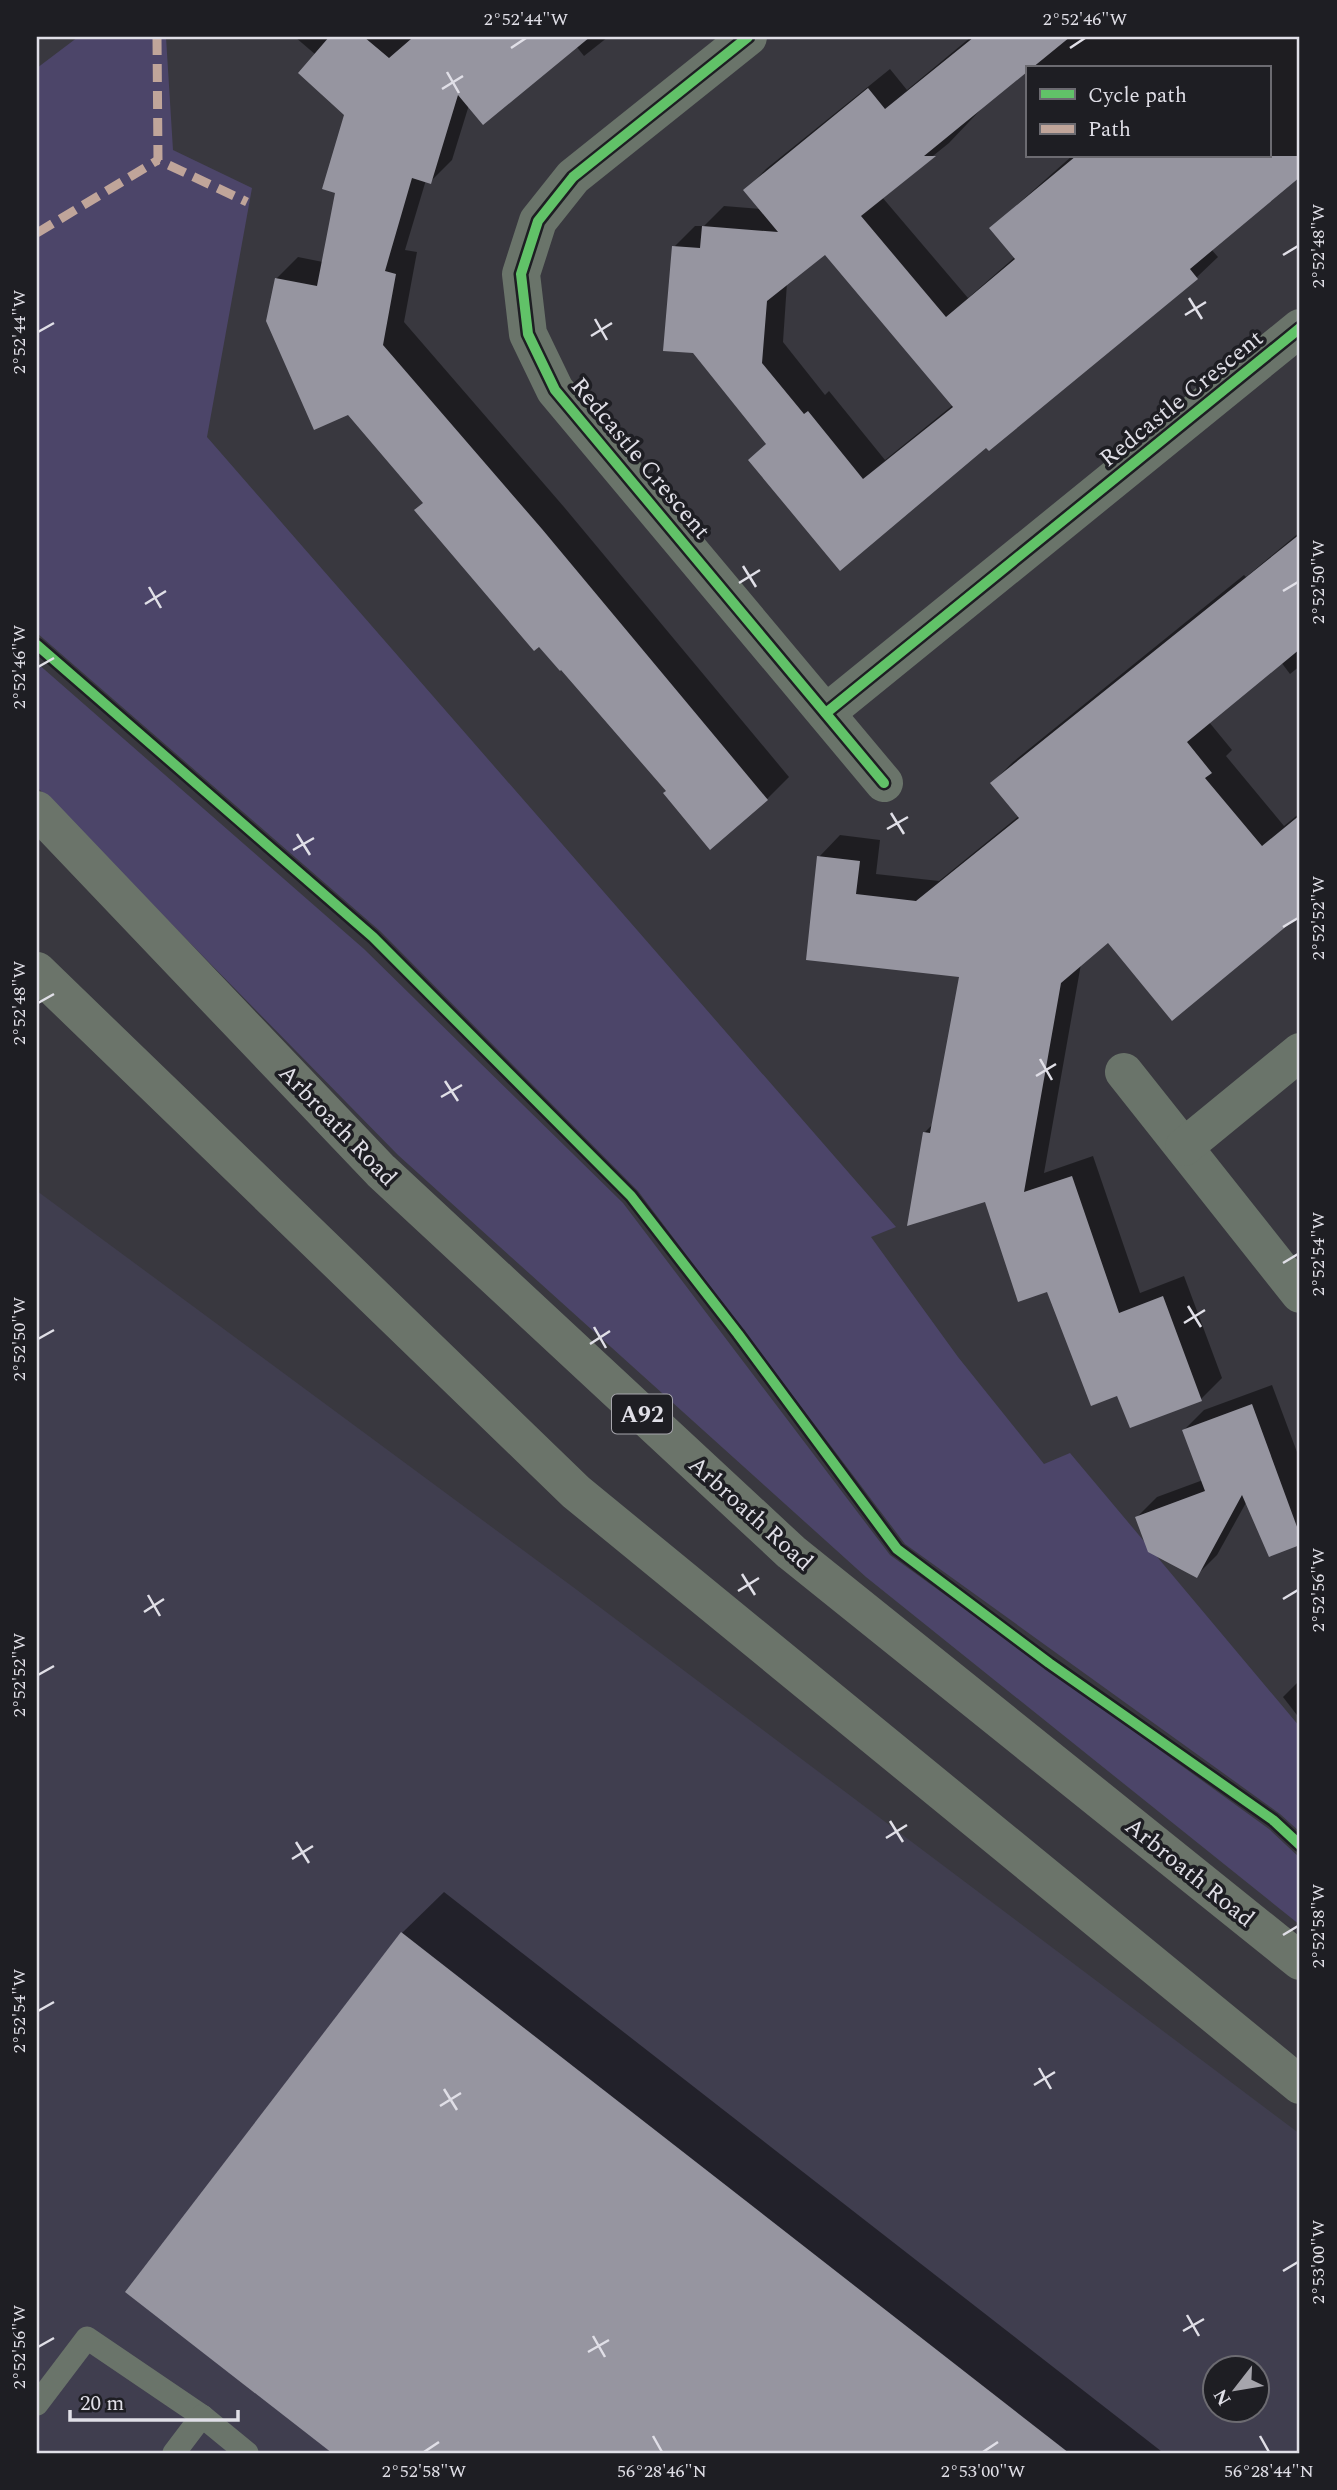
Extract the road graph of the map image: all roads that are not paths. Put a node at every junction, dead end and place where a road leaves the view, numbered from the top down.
1 (748, 37) edge
2 (1300, 328) edge
3 (826, 713) junction
4 (884, 783) dead end
5 (37, 810) edge
6 (37, 971) edge
7 (1300, 1052) edge
8 (1124, 1072) dead end
9 (1184, 1147) junction
10 (1300, 1294) edge
11 (1300, 1961) edge
12 (1300, 2085) edge
13 (37, 2404) edge
14 (202, 2416) junction
15 (174, 2453) edge
16 (247, 2453) edge

1 - 3 street, Redcastle Crescent
2 - 3 street, Redcastle Crescent
3 - 4 street, Redcastle Crescent
5 - 11 main road, Arbroath Road / A92
6 - 12 main road
7 - 9 street
8 - 9 street
9 - 10 street
13 - 14 lane
14 - 15 lane
14 - 16 lane

